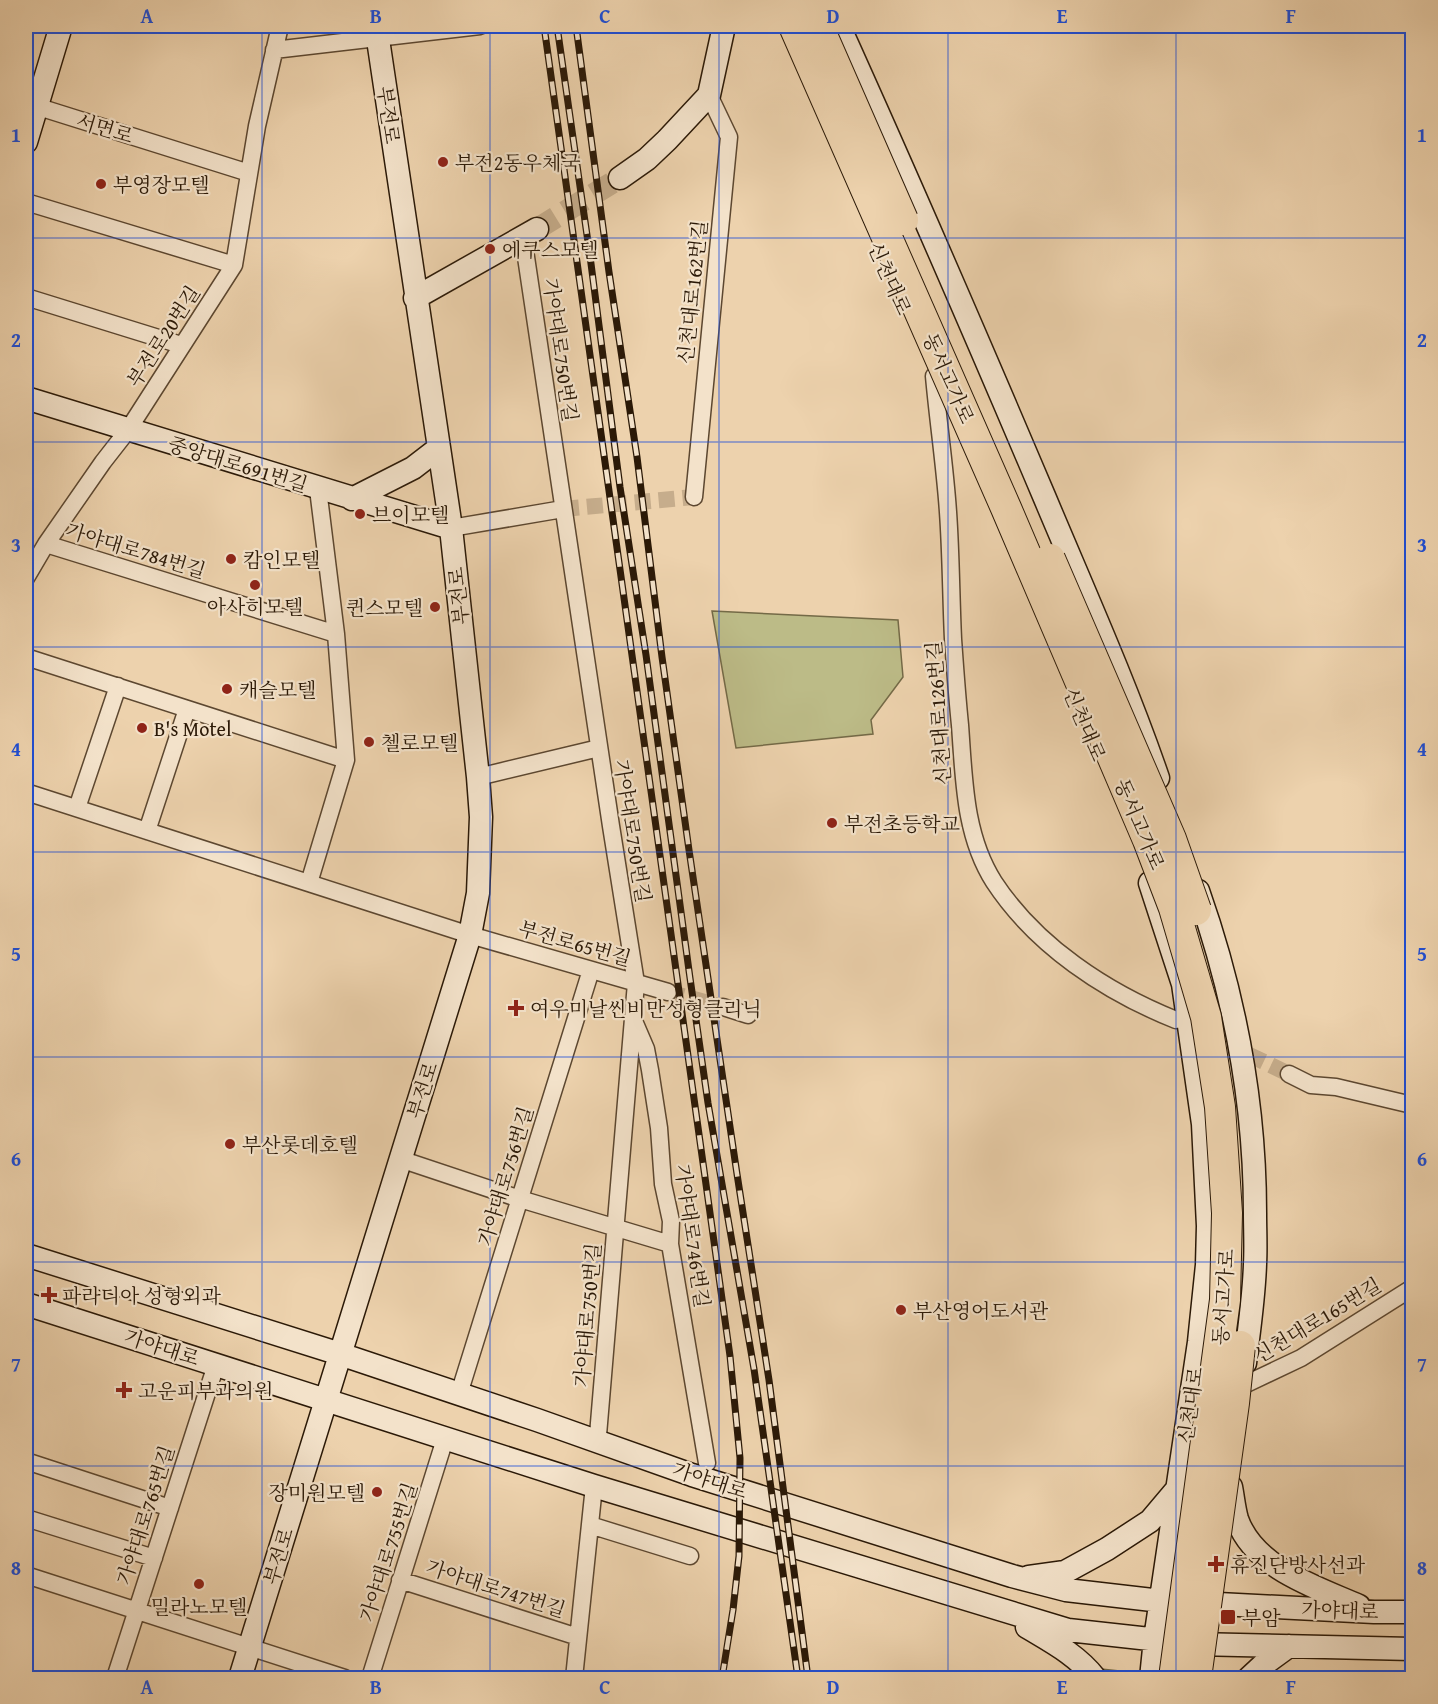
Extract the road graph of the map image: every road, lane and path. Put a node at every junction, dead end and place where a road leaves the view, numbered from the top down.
1 (61, 26) edge
2 (280, 26) edge
3 (480, 26) edge
4 (724, 26) edge
5 (779, 26) edge
6 (794, 26) edge
7 (818, 26) edge
8 (839, 26) edge
9 (377, 32) edge
10 (274, 50) junction
11 (709, 95) junction
12 (31, 105) edge
13 (26, 142) edge
14 (249, 173) junction
15 (620, 178) tunnel mouth
16 (26, 202) edge
17 (530, 233) joint
18 (234, 266) junction
19 (26, 297) edge
20 (415, 298) junction
21 (182, 345) junction
22 (934, 376) junction
23 (26, 398) edge
24 (128, 430) junction
25 (439, 448) junction
26 (318, 489) junction
27 (694, 497) dead end
28 (352, 499) junction
29 (563, 509) junction
30 (451, 528) junction
31 (46, 544) junction
32 (26, 578) edge
33 (336, 634) junction
34 (26, 657) edge
35 (118, 686) junction
36 (182, 707) junction
37 (599, 748) junction
38 (346, 760) junction
39 (478, 777) junction
40 (26, 792) edge
41 (77, 808) junction
42 (147, 831) junction
43 (309, 883) junction
44 (470, 935) junction
45 (591, 970) junction
46 (636, 983) junction
47 (668, 992) tunnel mouth
48 (723, 1007) tunnel mouth
49 (748, 1014) dead end
50 (633, 1017) junction
51 (1176, 1020) dead end
52 (1289, 1074) tunnel mouth
53 (1413, 1105) edge
54 (400, 1159) junction
55 (520, 1199) junction
56 (615, 1228) junction
57 (670, 1244) junction
58 (26, 1255) edge
59 (1413, 1288) edge
60 (26, 1304) edge
61 (340, 1354) junction
62 (216, 1365) junction
63 (1242, 1386) junction
64 (459, 1394) junction
65 (326, 1401) junction
66 (535, 1419) junction
67 (598, 1435) junction
68 (445, 1439) junction
69 (26, 1461) edge
70 (707, 1463) junction
71 (1231, 1487) junction
72 (603, 1489) junction
73 (1178, 1489) junction
74 (170, 1508) junction
75 (26, 1518) edge
76 (590, 1525) junction
77 (690, 1556) dead end
78 (154, 1558) junction
79 (26, 1575) edge
80 (1012, 1576) junction
81 (400, 1580) junction
82 (1161, 1601) junction
83 (1214, 1604) junction
84 (994, 1607) junction
85 (136, 1611) junction
86 (1374, 1612) junction
87 (1413, 1612) edge
88 (578, 1637) junction
89 (1155, 1639) junction
90 (1208, 1644) junction
91 (1289, 1646) junction
92 (250, 1647) junction
93 (1413, 1649) edge
94 (115, 1678) edge
95 (240, 1678) edge
96 (345, 1678) edge
97 (370, 1678) edge
98 (574, 1678) edge
99 (1095, 1678) edge
100 (1151, 1678) edge
101 (1174, 1678) edge
102 (1196, 1678) edge
103 (1203, 1678) edge
104 (1249, 1678) edge

1 - 12 main road
2 - 10 street, 부전로20번길
3 - 9 street
4 - 11 main road
5 - 22 main road, 신천대로
6 - 101 highway, 동서고가로, bridge
7 - 102 highway, 동서고가로, bridge
8 - 63 main road
9 - 10 street
9 - 20 main road, 부전로
10 - 14 street, 부전로20번길
11 - 15 main road
11 - 27 street, 신천대로162번길
12 - 13 main road
12 - 14 street, 서면로
14 - 18 street, 부전로20번길
16 - 18 street, 부전로20번길
17 - 20 main road
17 - 29 street, 가야대로750번길
18 - 21 street, 부전로20번길
19 - 21 street
20 - 25 main road, 부전로
21 - 24 street, 부전로20번길
22 - 51 street, 신천대로126번길
22 - 73 main road, 신천대로
23 - 24 main road, 중앙대로691번길
24 - 26 main road, 중앙대로691번길
24 - 31 street, 가야대로784번길
25 - 28 main road
25 - 30 main road, 부전로
26 - 28 main road, 중앙대로691번길
26 - 33 street
28 - 30 main road, 중앙대로691번길
29 - 30 street
29 - 37 street, 가야대로750번길
30 - 39 main road, 부전로
31 - 32 street, 가야대로784번길
31 - 33 street, 가야대로784번길
33 - 38 street
34 - 35 street
35 - 36 street
35 - 41 street
36 - 38 street
36 - 42 street
37 - 39 street
37 - 46 street, 가야대로750번길
38 - 43 street
39 - 44 main road, 부전로
40 - 41 street, 부전로65번길
41 - 42 street, 부전로65번길
42 - 43 street, 부전로65번길
43 - 44 street, 부전로65번길
44 - 45 street, 부전로65번길
44 - 54 main road, 부전로
45 - 46 street, 부전로65번길
45 - 55 street, 가야대로756번길
46 - 47 street, 부전로65번길
46 - 50 street, 가야대로750번길
48 - 49 street
50 - 56 street, 가야대로750번길
50 - 57 street, 가야대로746번길
52 - 53 street
54 - 55 street
54 - 61 main road, 부전로
55 - 56 street
55 - 64 street, 가야대로756번길
56 - 57 street
56 - 67 street, 가야대로750번길
57 - 70 street, 가야대로746번길
58 - 61 main road, 가야대로
59 - 63 street, 신천대로165번길
60 - 62 main road, 가야대로
61 - 64 main road, 가야대로
61 - 65 main road, 부전로
62 - 65 main road, 가야대로
62 - 74 street, 가야대로765번길
63 - 71 main road
64 - 66 main road, 가야대로
65 - 68 main road, 가야대로
65 - 92 main road, 부전로
66 - 67 main road
66 - 80 main road, 가야대로
67 - 70 main road
68 - 72 main road, 가야대로
68 - 81 street, 가야대로755번길
69 - 74 street
70 - 80 main road
71 - 83 main road
71 - 86 main road
72 - 76 street, 가야대로747번길
72 - 84 main road, 가야대로
73 - 80 main road
73 - 82 main road, 신천대로
74 - 78 street, 가야대로765번길
75 - 78 street
76 - 77 street
76 - 88 street, 가야대로747번길
78 - 85 street, 가야대로765번길
79 - 85 street
80 - 82 main road, 가야대로
81 - 88 street, 가야대로747번길
81 - 97 street, 가야대로755번길
82 - 83 main road, 가야대로
82 - 89 main road, 신천대로
83 - 86 main road, 가야대로
83 - 90 main road
84 - 89 main road, 가야대로
84 - 99 main road
85 - 92 street
85 - 94 street, 가야대로765번길
86 - 87 main road, 가야대로
88 - 98 street, 가야대로747번길
89 - 90 main road, 가야대로
89 - 100 main road, 신천대로
90 - 91 main road, 가야대로
90 - 103 main road
91 - 93 main road, 가야대로
91 - 104 main road
92 - 95 main road, 부전로
92 - 96 street

